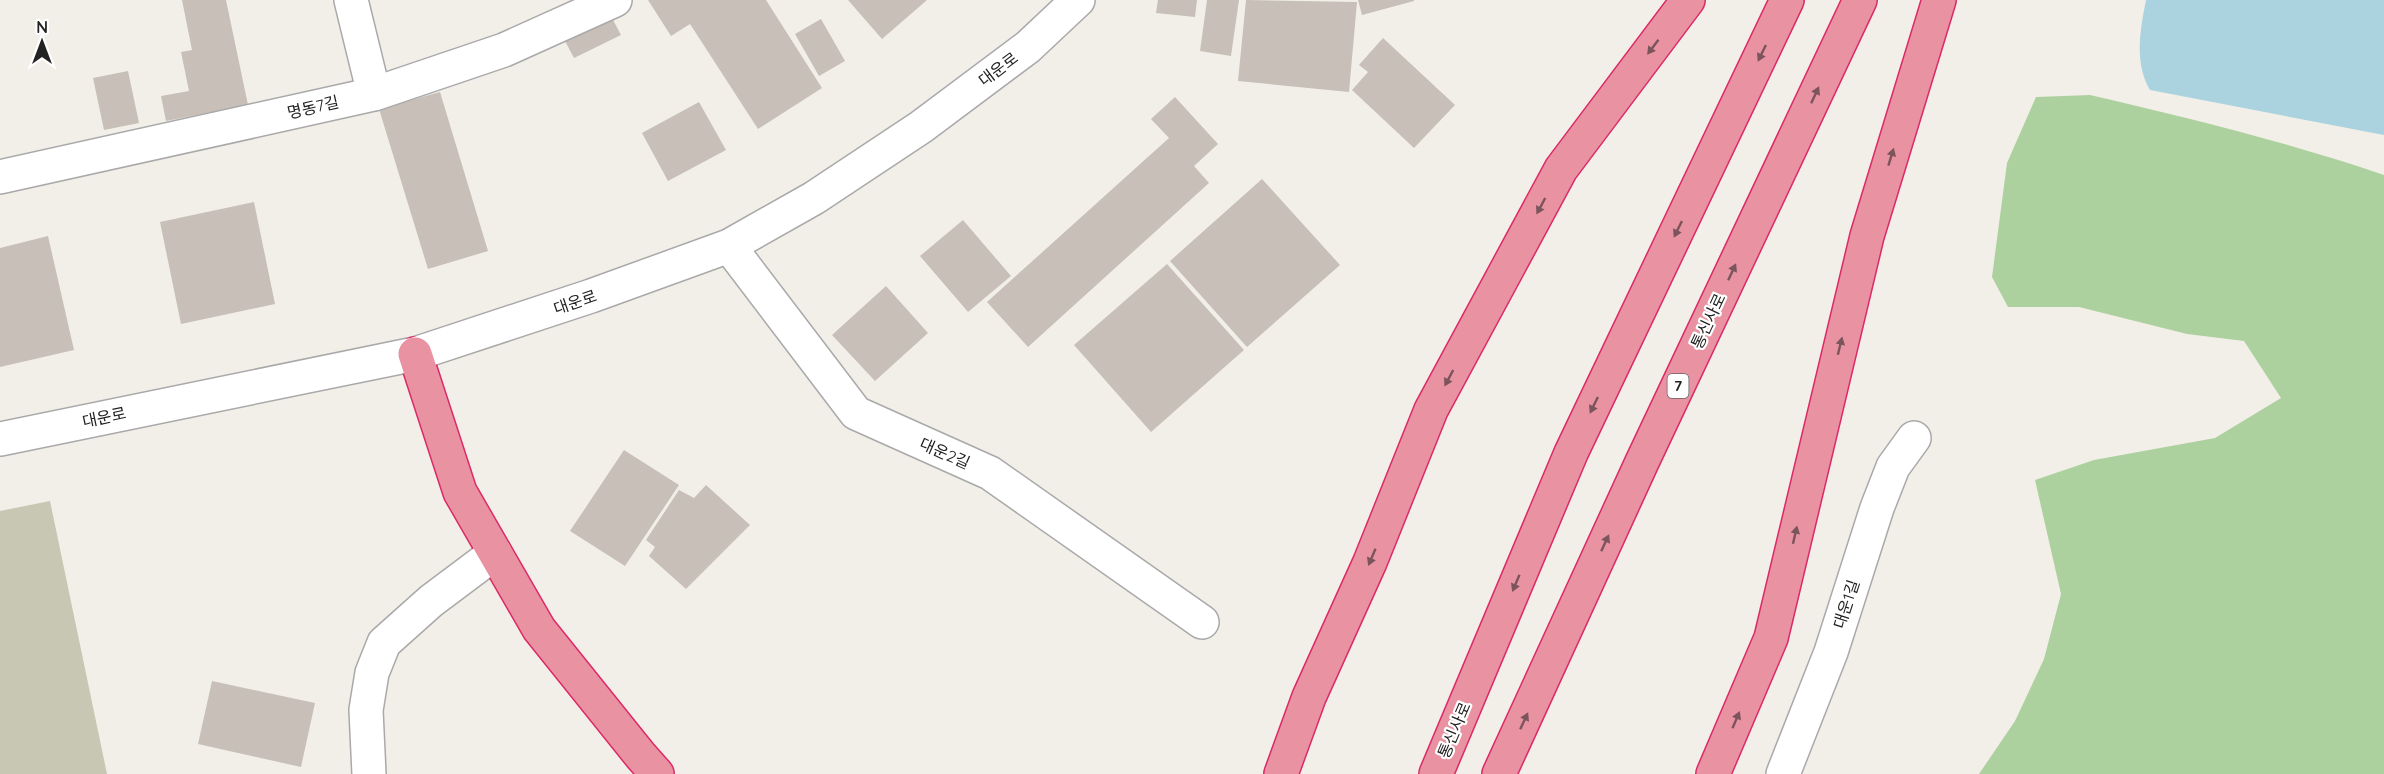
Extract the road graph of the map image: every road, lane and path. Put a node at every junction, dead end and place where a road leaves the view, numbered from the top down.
1 (351, 0) edge
2 (615, 0) edge
3 (1078, 0) edge
4 (1688, 0) edge
5 (1787, 0) edge
6 (1860, 0) edge
7 (1939, 0) edge
8 (374, 94) junction
9 (0, 177) edge
10 (729, 246) junction
11 (415, 354) junction
12 (1914, 438) dead end
13 (0, 439) edge
14 (495, 553) junction
15 (1202, 622) dead end
16 (369, 774) edge
17 (657, 774) edge
18 (1281, 774) edge
19 (1436, 774) edge
20 (1499, 774) edge
21 (1713, 774) edge
22 (1783, 774) edge

1 - 8 street
2 - 8 street, 명동7길
3 - 10 street, 대운로
4 -> 18 highway
5 -> 19 highway, 통신사로
20 -> 6 highway, 통신사로 / 7
21 -> 7 highway
8 - 9 street, 명동7길
10 - 11 street, 대운로
10 - 15 street, 대운2길
11 - 13 street, 대운로
11 - 14 highway
12 - 22 street, 대운1길
14 - 16 street
14 - 17 highway

